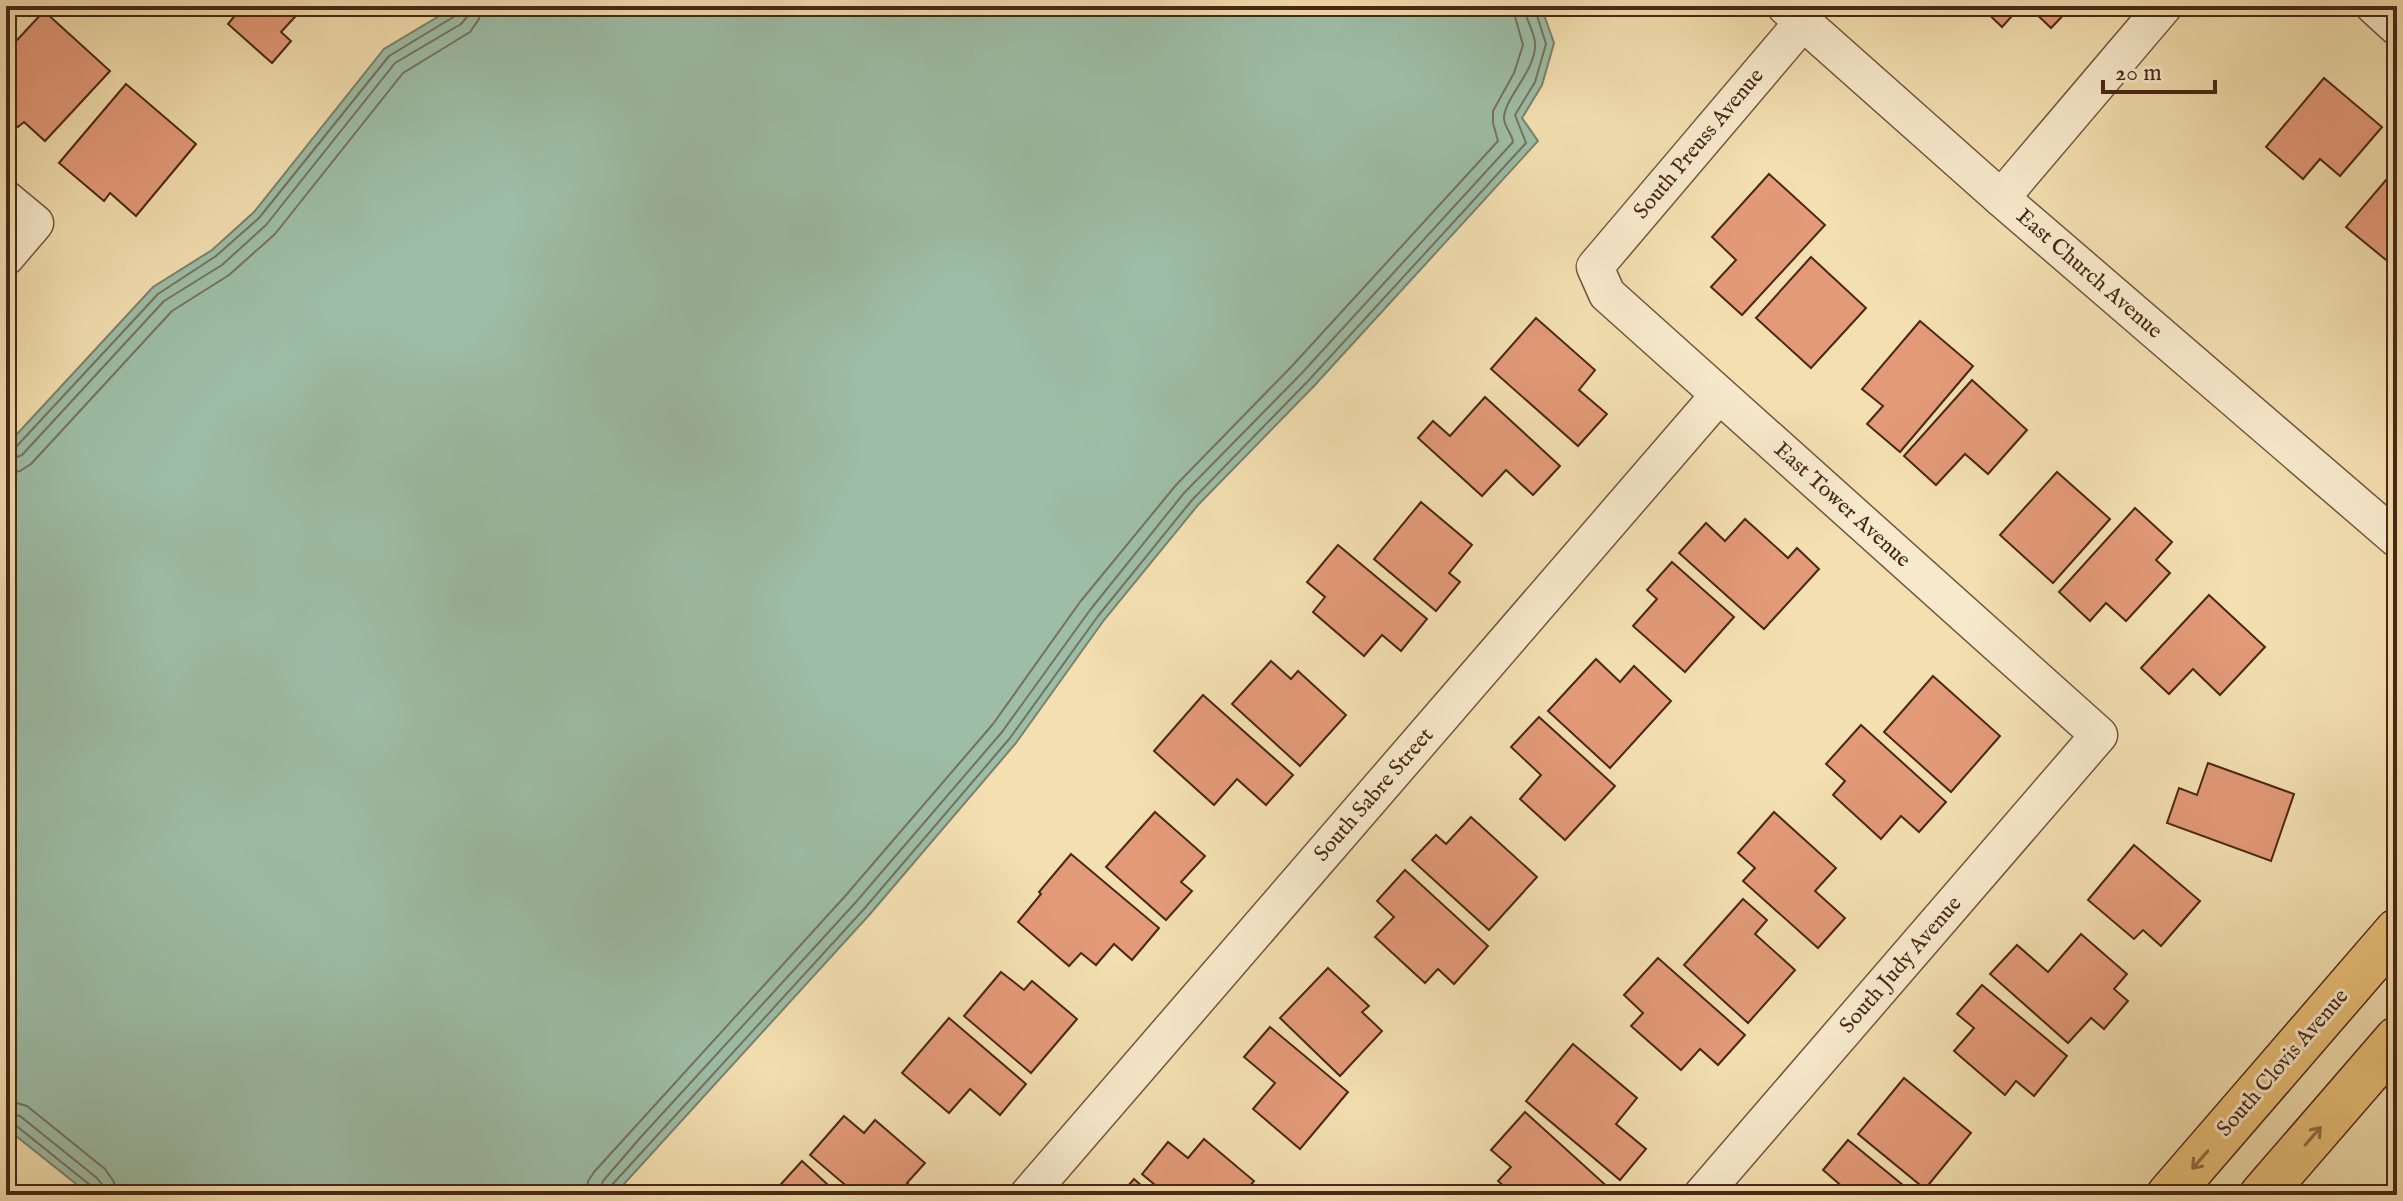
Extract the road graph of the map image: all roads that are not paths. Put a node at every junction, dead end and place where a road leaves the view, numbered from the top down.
1 (2164, 6) edge
2 (2374, 6) edge
3 (1794, 14) edge
4 (2397, 27) edge
5 (2001, 198) junction
6 (6, 199) edge
7 (6, 257) edge
8 (1595, 267) joint
9 (1719, 395) junction
10 (2397, 539) edge
11 (2099, 735) joint
12 (2397, 931) edge
13 (2397, 1039) edge
14 (1028, 1195) edge
15 (1702, 1195) edge
16 (2169, 1195) edge
17 (2262, 1195) edge

1 - 5 street
2 - 4 street
3 - 5 street, East Church Avenue
3 - 8 street, South Preuss Avenue
5 - 10 street, East Church Avenue
6 - 7 street
8 - 9 street, East Tower Avenue
9 - 11 street, East Tower Avenue
9 - 14 street, South Sabre Street
11 - 15 street, South Judy Avenue
12 -> 16 main road, South Clovis Avenue
17 -> 13 main road

